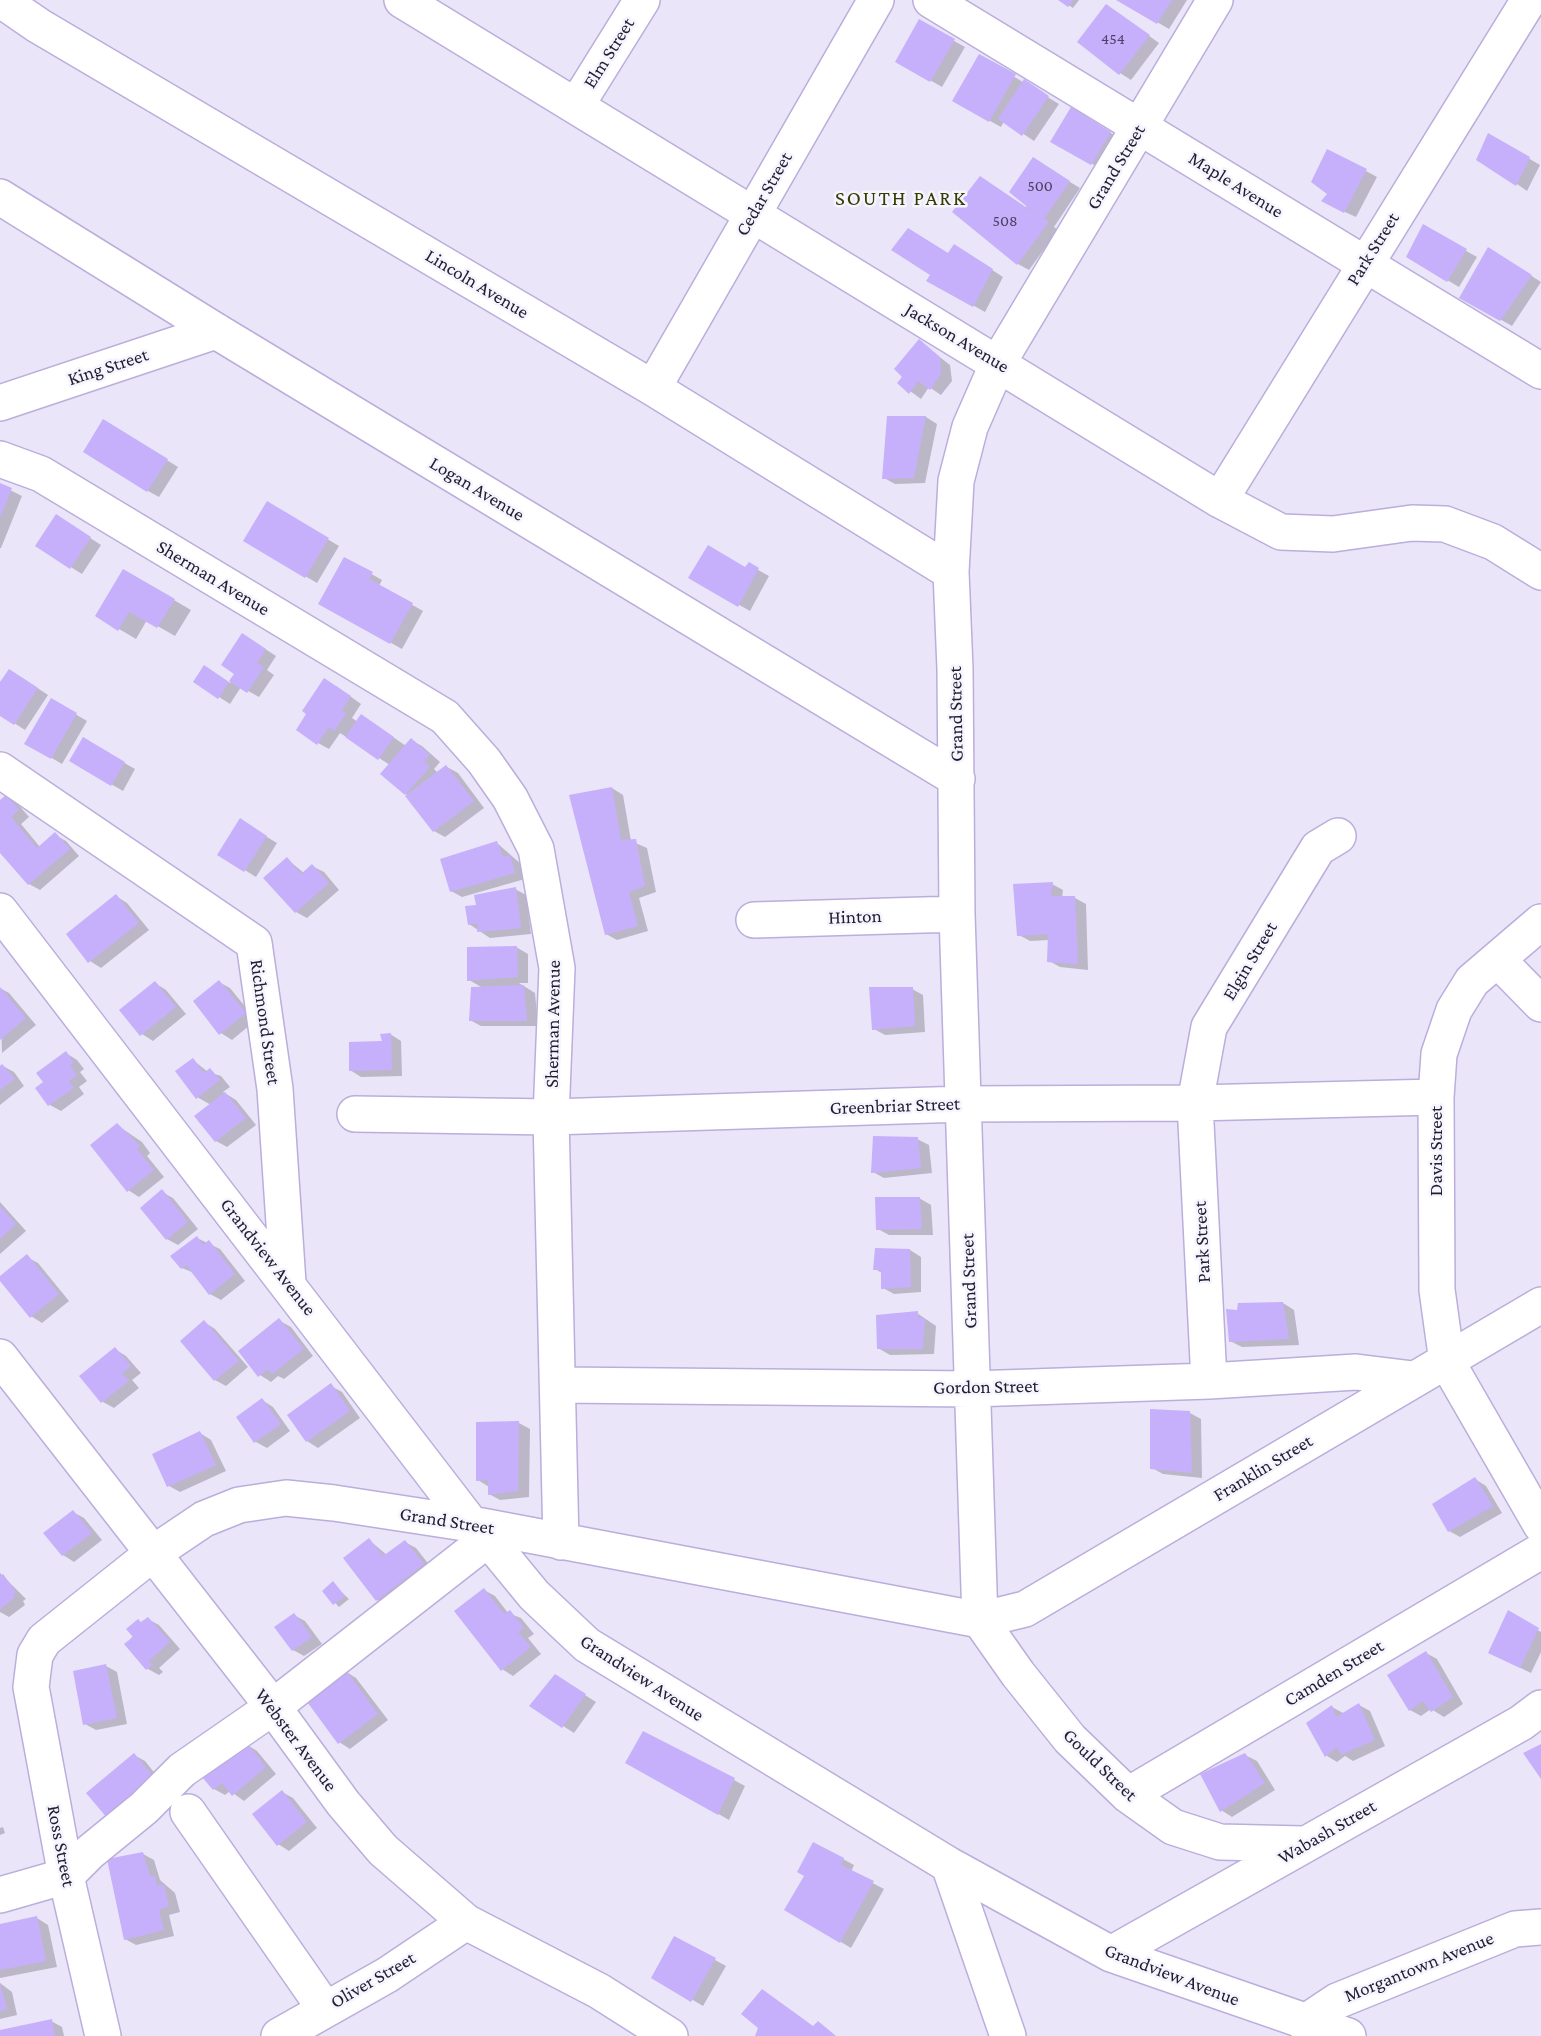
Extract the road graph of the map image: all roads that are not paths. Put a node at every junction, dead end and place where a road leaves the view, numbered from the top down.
1 (1, 0) edge
2 (402, 0) edge
3 (642, 0) edge
4 (876, 0) edge
5 (931, 0) edge
6 (1215, 0) edge
7 (1529, 0) edge
8 (576, 106) junction
9 (1141, 125) junction
10 (0, 197) edge
11 (752, 214) junction
12 (1363, 265) junction
13 (216, 331) junction
14 (998, 363) junction
15 (1541, 371) edge
16 (653, 388) junction
17 (0, 403) edge
18 (0, 459) edge
19 (1220, 500) junction
20 (951, 572) junction
21 (1541, 572) edge
22 (0, 770) edge
23 (957, 779) junction
24 (1338, 836) dead end
25 (0, 911) edge
26 (957, 914) junction
27 (754, 920) dead end
28 (1541, 922) edge
29 (1498, 960) junction
30 (1541, 1004) edge
31 (1436, 1097) junction
32 (1195, 1103) junction
33 (964, 1104) junction
34 (355, 1115) dead end
35 (551, 1117) junction
36 (288, 1283) junction
37 (1541, 1304) edge
38 (0, 1357) edge
39 (1447, 1362) junction
40 (1413, 1380) junction
41 (1209, 1381) junction
42 (559, 1385) junction
43 (972, 1389) junction
44 (1541, 1525) edge
45 (480, 1532) junction
46 (561, 1542) junction
47 (1541, 1552) edge
48 (152, 1554) junction
49 (980, 1620) junction
50 (35, 1655) joint
51 (273, 1707) junction
52 (1541, 1708) edge
53 (1128, 1796) junction
54 (188, 1812) dead end
55 (1305, 1844) junction
56 (949, 1865) junction
57 (66, 1875) junction
58 (0, 1895) edge
59 (466, 1922) junction
60 (1541, 1927) edge
61 (1111, 1954) junction
62 (325, 2009) junction
63 (1304, 2023) junction
64 (103, 2036) edge
65 (279, 2036) edge
66 (670, 2036) edge
67 (1009, 2036) edge
68 (1348, 2036) edge

1 - 16 street, Lincoln Avenue
2 - 8 street, Jackson Avenue
3 - 8 street, Elm Street
4 - 11 street, Cedar Street
5 - 9 street, Maple Avenue
6 - 9 street, Grand Street
7 - 12 street, Park Street
8 - 11 street, Jackson Avenue
9 - 12 street, Maple Avenue
9 - 14 street, Grand Street
10 - 13 street, Logan Avenue
11 - 14 street, Jackson Avenue
11 - 16 street, Cedar Street
12 - 15 street, Maple Avenue
12 - 19 street, Park Street
13 - 17 street, King Street
13 - 23 street, Logan Avenue
14 - 19 street, Jackson Avenue
14 - 20 street, Grand Street
16 - 20 street, Lincoln Avenue
18 - 35 street, Sherman Avenue
19 - 21 street, Jackson Avenue
20 - 23 street, Grand Street
22 - 36 street, Richmond Street
23 - 26 street, Grand Street
24 - 32 street, Elgin Street
25 - 36 street, Grandview Avenue
26 - 27 street, Hinton
26 - 33 street, Grand Street
28 - 29 street, Davis Street
29 - 30 street
29 - 31 street, Davis Street
31 - 32 street, Greenbriar Street
31 - 39 street, Davis Street
32 - 33 street, Greenbriar Street
32 - 41 street, Park Street
33 - 35 street, Greenbriar Street
33 - 43 street, Grand Street
34 - 35 street, Greenbriar Street
35 - 42 street, Sherman Avenue
36 - 45 street, Grandview Avenue
37 - 39 street, Franklin Street
38 - 48 street, Webster Avenue
39 - 40 street, Franklin Street
39 - 44 street
40 - 41 street, Gordon Street
40 - 49 street, Franklin Street
41 - 43 street, Gordon Street
42 - 43 street, Gordon Street
42 - 46 street, Sherman Avenue
43 - 49 street, Grand Street
45 - 46 street, Grand Street
45 - 48 street, Grand Street
45 - 51 street
45 - 56 street, Grandview Avenue
46 - 49 street, Grand Street
47 - 53 street, Camden Street
48 - 50 street, Grand Street
48 - 51 street, Webster Avenue
49 - 53 street, Gould Street
50 - 57 street, Ross Street
51 - 57 street
51 - 59 street, Webster Avenue
52 - 55 street, Wabash Street
53 - 55 street, Gould Street
54 - 62 street
55 - 61 street, Wabash Street
56 - 61 street, Grandview Avenue
56 - 67 street
57 - 58 street
57 - 64 street, Ross Street
59 - 62 street, Oliver Street
59 - 66 street, Webster Avenue
60 - 63 street, Morgantown Avenue
61 - 63 street, Grandview Avenue
62 - 65 street, Oliver Street
63 - 68 street, Grandview Avenue

